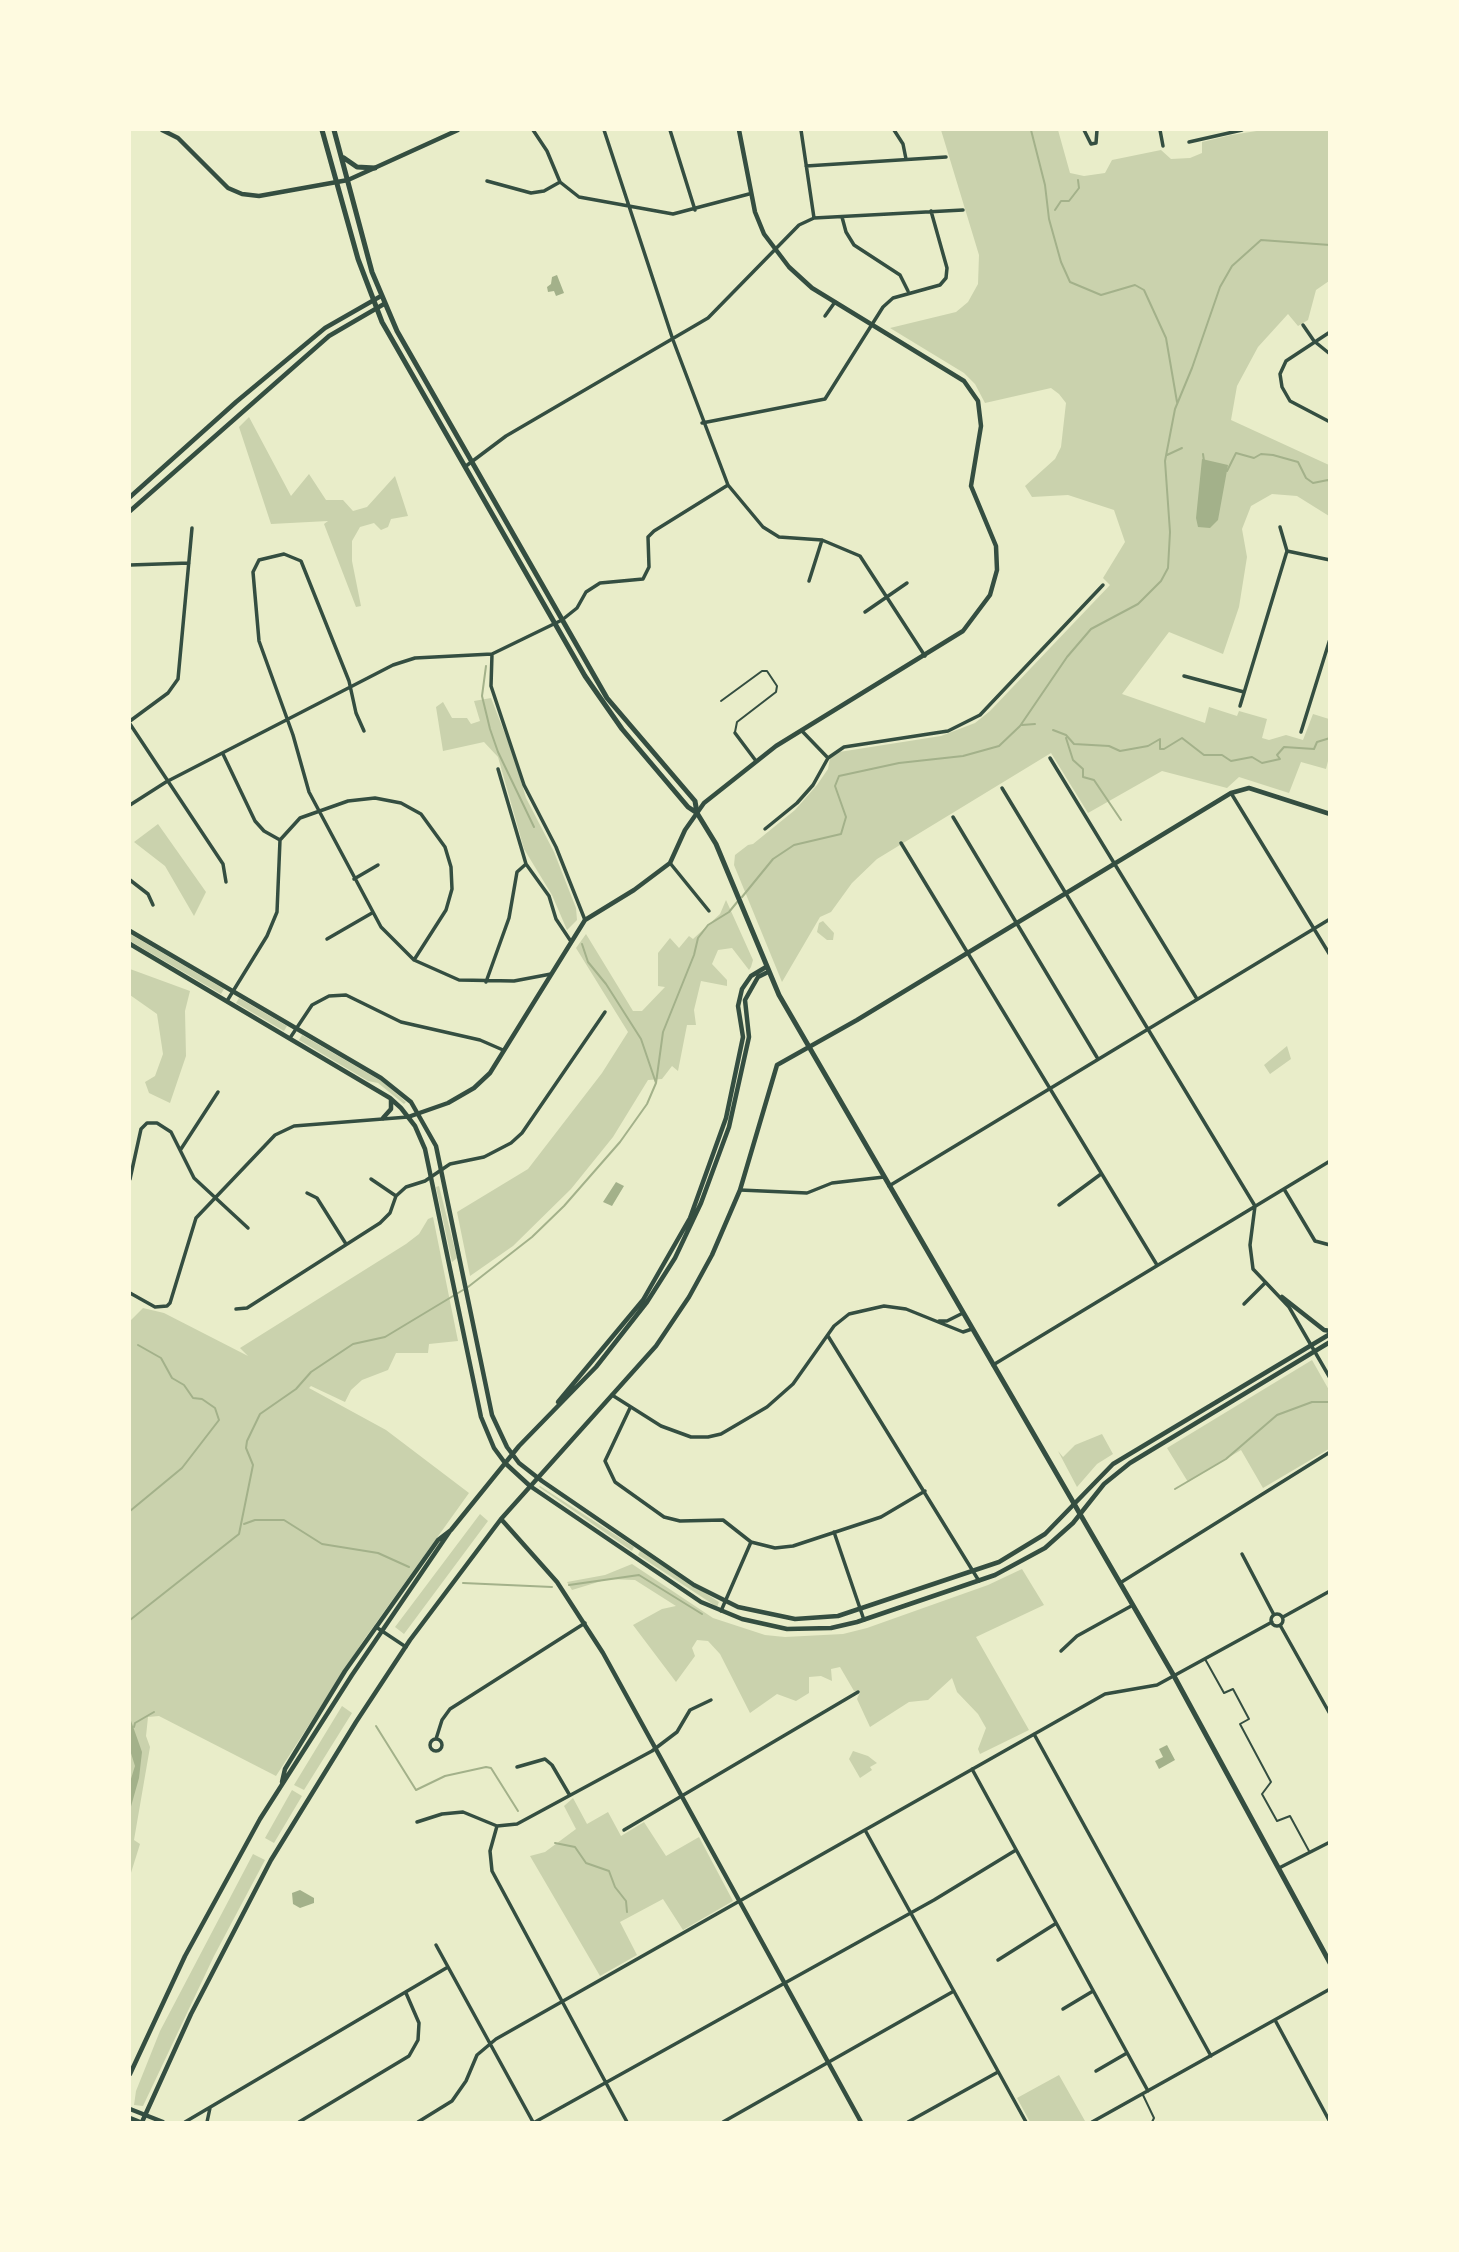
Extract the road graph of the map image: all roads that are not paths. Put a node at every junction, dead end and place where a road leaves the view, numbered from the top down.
1 (162, 130) edge
2 (322, 130) edge
3 (334, 130) edge
4 (458, 130) edge
5 (533, 130) edge
6 (604, 130) edge
7 (670, 130) edge
8 (739, 130) edge
9 (801, 130) edge
10 (894, 130) edge
11 (1084, 130) edge
12 (1097, 130) edge
13 (1160, 130) edge
14 (1230, 130) edge
15 (1242, 130) edge
16 (1189, 142) dead end
17 (1163, 146) dead end
18 (342, 156) junction
19 (946, 157) dead end
20 (906, 159) junction
21 (806, 166) junction
22 (374, 168) junction
23 (348, 180) junction
24 (487, 181) dead end
25 (338, 182) junction
26 (560, 182) junction
27 (749, 194) junction
28 (631, 208) junction
29 (695, 210) junction
30 (963, 210) dead end
31 (932, 211) junction
32 (842, 217) junction
33 (814, 218) junction
34 (775, 249) junction
35 (908, 292) junction
36 (381, 296) junction
37 (373, 301) junction
38 (835, 302) junction
39 (384, 304) junction
40 (376, 308) junction
41 (825, 316) dead end
42 (873, 325) junction
43 (1303, 325) dead end
44 (1329, 332) edge
45 (673, 340) junction
46 (1314, 341) junction
47 (1329, 354) edge
48 (1329, 422) edge
49 (702, 423) junction
50 (471, 462) junction
51 (466, 466) junction
52 (728, 485) junction
53 (130, 497) edge
54 (130, 511) edge
55 (1280, 527) dead end
56 (192, 528) dead end
57 (822, 540) junction
58 (1287, 551) junction
59 (1329, 560) edge
60 (189, 563) junction
61 (130, 565) edge
62 (809, 581) dead end
63 (907, 583) dead end
64 (1103, 585) dead end
65 (888, 597) junction
66 (865, 612) dead end
67 (562, 620) junction
68 (556, 624) junction
69 (1329, 639) edge
70 (492, 653) junction
71 (925, 656) junction
72 (1184, 676) dead end
73 (350, 687) junction
74 (1244, 692) junction
75 (721, 701) dead end
76 (1240, 706) dead end
77 (287, 719) junction
78 (130, 723) edge
79 (364, 731) dead end
80 (802, 731) junction
81 (1301, 732) dead end
82 (735, 733) joint
83 (222, 754) junction
84 (828, 758) junction
85 (1050, 758) dead end
86 (756, 761) junction
87 (498, 769) dead end
88 (166, 782) junction
89 (1002, 788) dead end
90 (1231, 793) junction
91 (130, 805) edge
92 (317, 810) junction
93 (696, 813) junction
94 (1329, 814) edge
95 (953, 817) dead end
96 (765, 830) dead end
97 (280, 840) junction
98 (901, 843) dead end
99 (670, 863) junction
100 (1114, 863) junction
101 (526, 864) junction
102 (377, 865) dead end
103 (354, 879) junction
104 (130, 880) edge
105 (226, 881) dead end
106 (1065, 893) junction
107 (153, 905) dead end
108 (709, 911) dead end
109 (372, 913) junction
110 (1329, 919) edge
111 (585, 920) junction
112 (1017, 923) junction
113 (1314, 929) junction
114 (130, 931) edge
115 (327, 939) dead end
116 (570, 940) junction
117 (130, 944) edge
118 (966, 953) junction
119 (1329, 955) edge
120 (414, 960) junction
121 (767, 970) junction
122 (551, 974) junction
123 (486, 983) junction
124 (233, 991) junction
125 (1197, 999) junction
126 (227, 1001) junction
127 (605, 1012) dead end
128 (296, 1028) junction
129 (1148, 1029) junction
130 (289, 1038) junction
131 (809, 1047) junction
132 (503, 1050) junction
133 (1098, 1059) junction
134 (1049, 1089) junction
135 (218, 1092) dead end
136 (391, 1099) junction
137 (420, 1114) junction
138 (408, 1117) junction
139 (383, 1118) junction
140 (181, 1150) junction
141 (1329, 1161) edge
142 (442, 1168) junction
143 (1101, 1174) junction
144 (432, 1175) junction
145 (884, 1177) junction
146 (130, 1179) edge
147 (371, 1179) dead end
148 (889, 1186) junction
149 (1284, 1188) junction
150 (740, 1190) junction
151 (307, 1193) dead end
152 (396, 1196) junction
153 (216, 1197) junction
154 (1059, 1205) dead end
155 (1255, 1206) junction
156 (248, 1228) dead end
157 (346, 1244) junction
158 (1328, 1245) edge
159 (1157, 1265) junction
160 (1265, 1283) junction
161 (130, 1293) edge
162 (1282, 1297) junction
163 (1244, 1304) dead end
164 (236, 1309) dead end
165 (963, 1313) junction
166 (937, 1321) junction
167 (972, 1329) junction
168 (1329, 1332) edge
169 (827, 1335) junction
170 (1329, 1342) edge
171 (1311, 1345) junction
172 (1314, 1352) junction
173 (993, 1365) junction
174 (1329, 1378) edge
175 (612, 1395) junction
176 (630, 1408) junction
177 (1329, 1452) edge
178 (512, 1454) junction
179 (505, 1463) junction
180 (537, 1478) junction
181 (530, 1486) junction
182 (925, 1491) junction
183 (1075, 1503) junction
184 (1081, 1514) junction
185 (501, 1519) junction
186 (451, 1530) junction
187 (834, 1532) junction
188 (751, 1542) junction
189 (639, 1547) junction
190 (1242, 1554) dead end
191 (633, 1556) junction
192 (975, 1572) junction
193 (979, 1581) junction
194 (1121, 1583) junction
195 (1329, 1591) edge
196 (724, 1602) junction
197 (1133, 1605) junction
198 (862, 1610) junction
199 (721, 1612) junction
200 (1274, 1615) junction
201 (1283, 1617) junction
202 (864, 1620) junction
203 (1272, 1622) junction
204 (585, 1623) junction
205 (1280, 1625) junction
206 (376, 1627) junction
207 (383, 1631) junction
208 (406, 1647) junction
209 (1061, 1651) dead end
210 (1205, 1659) junction
211 (1174, 1676) junction
212 (859, 1692) dead end
213 (711, 1700) dead end
214 (1329, 1714) edge
215 (1034, 1734) junction
216 (436, 1739) dead end
217 (655, 1749) junction
218 (517, 1767) dead end
219 (972, 1769) junction
220 (282, 1782) junction
221 (569, 1794) junction
222 (682, 1796) junction
223 (417, 1822) dead end
224 (497, 1826) junction
225 (624, 1830) dead end
226 (864, 1830) junction
227 (1329, 1842) edge
228 (1016, 1850) junction
229 (1310, 1852) junction
230 (1279, 1868) junction
231 (740, 1903) junction
232 (912, 1913) junction
233 (1055, 1924) junction
234 (436, 1945) dead end
235 (998, 1960) dead end
236 (1329, 1964) edge
237 (448, 1966) junction
238 (784, 1982) junction
239 (1329, 1989) edge
240 (954, 1991) junction
241 (1093, 1991) junction
242 (405, 1992) junction
243 (562, 2003) junction
244 (1063, 2009) dead end
245 (1275, 2020) junction
246 (490, 2044) junction
247 (1127, 2053) junction
248 (1211, 2056) junction
249 (828, 2063) junction
250 (1096, 2070) dead end
251 (999, 2072) junction
252 (130, 2074) edge
253 (606, 2083) junction
254 (1148, 2091) junction
255 (1142, 2094) junction
256 (210, 2108) junction
257 (130, 2109) edge
258 (145, 2115) junction
259 (130, 2118) edge
260 (1329, 2122) edge
261 (141, 2123) edge
262 (163, 2123) edge
263 (185, 2123) edge
264 (207, 2123) edge
265 (299, 2123) edge
266 (418, 2123) edge
267 (534, 2123) edge
268 (627, 2123) edge
269 (723, 2123) edge
270 (861, 2123) edge
271 (908, 2123) edge
272 (1026, 2123) edge
273 (1092, 2123) edge
274 (1152, 2123) edge

1 - 25 main road
2 - 25 main road
3 - 18 main road
4 - 22 main road
5 - 26 street
6 - 28 street
7 - 29 street
8 - 27 main road
9 - 21 street
10 - 20 street
11 - 12 street
13 - 17 street
14 - 15 street
14 - 16 street
18 - 22 main road
18 - 23 main road
19 - 20 street
20 - 21 street
21 - 33 street
22 - 23 main road
23 - 25 main road
23 - 36 main road
24 - 26 street
25 - 37 main road
26 - 28 street
27 - 29 street
27 - 34 main road
28 - 29 street
28 - 45 street
30 - 31 street
31 - 32 street
31 - 35 street
32 - 33 street
32 - 35 street
33 - 34 street
34 - 38 main road
34 - 45 street
35 - 42 street
36 - 37 main road
36 - 39 main road
37 - 40 main road
37 - 53 main road
38 - 41 street
38 - 42 main road
39 - 40 main road
39 - 50 main road
40 - 51 main road
40 - 54 main road
42 - 49 street
42 - 71 main road
43 - 46 street
44 - 46 street
45 - 49 street
45 - 50 street
46 - 47 street
46 - 48 street
49 - 52 street
50 - 51 street
50 - 67 main road
51 - 68 main road
52 - 57 street
52 - 67 street
55 - 58 street
56 - 60 street
57 - 62 street
57 - 65 street
58 - 59 street
58 - 74 street
60 - 61 street
60 - 78 street
63 - 65 street
64 - 84 street
65 - 66 street
65 - 71 street
67 - 68 street
67 - 93 main road
68 - 70 street
68 - 93 main road
69 - 81 street
70 - 73 street
70 - 111 street
71 - 80 main road
72 - 74 street
73 - 77 street
73 - 77 street
73 - 79 street
74 - 76 street
75 - 82 lane
77 - 83 street
77 - 92 street
78 - 88 street
80 - 84 street
80 - 86 main road
82 - 86 street
83 - 88 street
83 - 97 street
84 - 96 street
85 - 100 street
86 - 93 main road
87 - 101 street
88 - 91 street
88 - 105 street
89 - 106 street
90 - 94 main road
90 - 100 main road
90 - 113 street
92 - 97 street
92 - 103 street
92 - 120 street
93 - 99 main road
93 - 121 main road
95 - 112 street
97 - 124 street
98 - 118 street
99 - 108 street
99 - 111 main road
100 - 106 main road
100 - 125 street
101 - 116 street
101 - 123 street
102 - 103 street
103 - 109 street
104 - 107 street
106 - 112 main road
106 - 129 street
109 - 115 street
109 - 120 street
110 - 113 street
111 - 116 main road
112 - 118 main road
112 - 133 street
113 - 119 street
113 - 125 street
114 - 124 main road
116 - 122 main road
117 - 126 main road
118 - 131 main road
118 - 134 street
120 - 123 street
121 - 131 main road
121 - 178 main road
122 - 123 street
122 - 132 main road
124 - 126 street
124 - 128 main road
125 - 129 street
126 - 130 main road
127 - 142 street
128 - 130 street
128 - 132 street
128 - 137 main road
129 - 133 street
129 - 155 street
130 - 136 main road
131 - 145 main road
131 - 150 main road
132 - 137 main road
133 - 134 street
134 - 143 street
134 - 148 street
135 - 140 street
136 - 138 main road
136 - 139 main road
137 - 138 main road
137 - 142 main road
138 - 139 street
138 - 144 main road
139 - 153 street
140 - 146 street
140 - 153 street
141 - 149 street
142 - 144 street
142 - 178 main road
143 - 154 street
143 - 159 street
144 - 152 street
144 - 179 main road
145 - 148 main road
145 - 150 street
147 - 152 street
148 - 165 main road
149 - 155 street
149 - 158 street
150 - 175 main road
151 - 157 street
152 - 157 street
153 - 156 street
153 - 161 street
155 - 159 street
155 - 160 street
157 - 164 street
159 - 173 street
160 - 162 street
160 - 163 street
162 - 168 main road
162 - 171 street
165 - 166 street
165 - 167 main road
166 - 167 street
166 - 169 street
167 - 173 main road
168 - 171 main road
169 - 176 street
169 - 182 street
170 - 172 main road
171 - 172 street
171 - 183 main road
172 - 174 street
172 - 184 main road
173 - 183 main road
175 - 176 street
175 - 180 main road
176 - 188 street
177 - 194 street
178 - 179 main road
178 - 180 main road
179 - 181 main road
179 - 186 main road
180 - 181 main road
180 - 189 main road
181 - 185 main road
181 - 191 main road
182 - 187 street
182 - 192 street
183 - 184 main road
183 - 192 main road
184 - 193 main road
184 - 194 main road
185 - 204 main road
185 - 208 main road
186 - 206 main road
186 - 207 main road
187 - 188 street
187 - 198 street
188 - 196 street
189 - 191 main road
189 - 196 main road
190 - 200 street
191 - 199 main road
192 - 193 street
192 - 198 main road
193 - 202 main road
194 - 197 main road
195 - 201 street
196 - 198 main road
196 - 199 street
197 - 209 street
197 - 211 main road
198 - 202 street
199 - 202 main road
200 - 201 street
200 - 203 street
201 - 205 street
203 - 205 street
203 - 210 street
204 - 216 street
204 - 217 main road
205 - 214 street
206 - 207 street
206 - 220 main road
207 - 208 street
207 - 220 main road
208 - 258 main road
210 - 211 street
210 - 229 lane
211 - 215 street
211 - 230 main road
212 - 222 street
213 - 217 street
215 - 219 street
215 - 248 street
217 - 221 street
217 - 222 main road
218 - 221 street
219 - 226 street
219 - 228 street
220 - 252 main road
221 - 224 street
222 - 225 street
222 - 231 main road
223 - 224 street
224 - 243 street
226 - 231 street
226 - 232 street
227 - 229 street
228 - 232 street
228 - 233 street
229 - 230 street
230 - 236 main road
231 - 238 main road
231 - 243 street
232 - 238 street
232 - 240 street
233 - 235 street
233 - 241 street
234 - 237 street
237 - 242 street
237 - 246 street
238 - 249 main road
238 - 253 street
239 - 245 street
240 - 249 street
240 - 251 street
241 - 244 street
241 - 247 street
242 - 256 street
242 - 265 street
243 - 246 street
243 - 253 street
245 - 248 street
245 - 260 street
246 - 266 street
246 - 267 street
247 - 250 street
247 - 254 street
248 - 254 street
249 - 269 street
249 - 270 main road
251 - 271 street
251 - 272 street
253 - 267 street
253 - 268 street
254 - 255 street
255 - 273 street
255 - 274 lane
256 - 263 street
256 - 264 street
257 - 258 main road
258 - 261 main road
258 - 262 main road
259 - 261 main road

